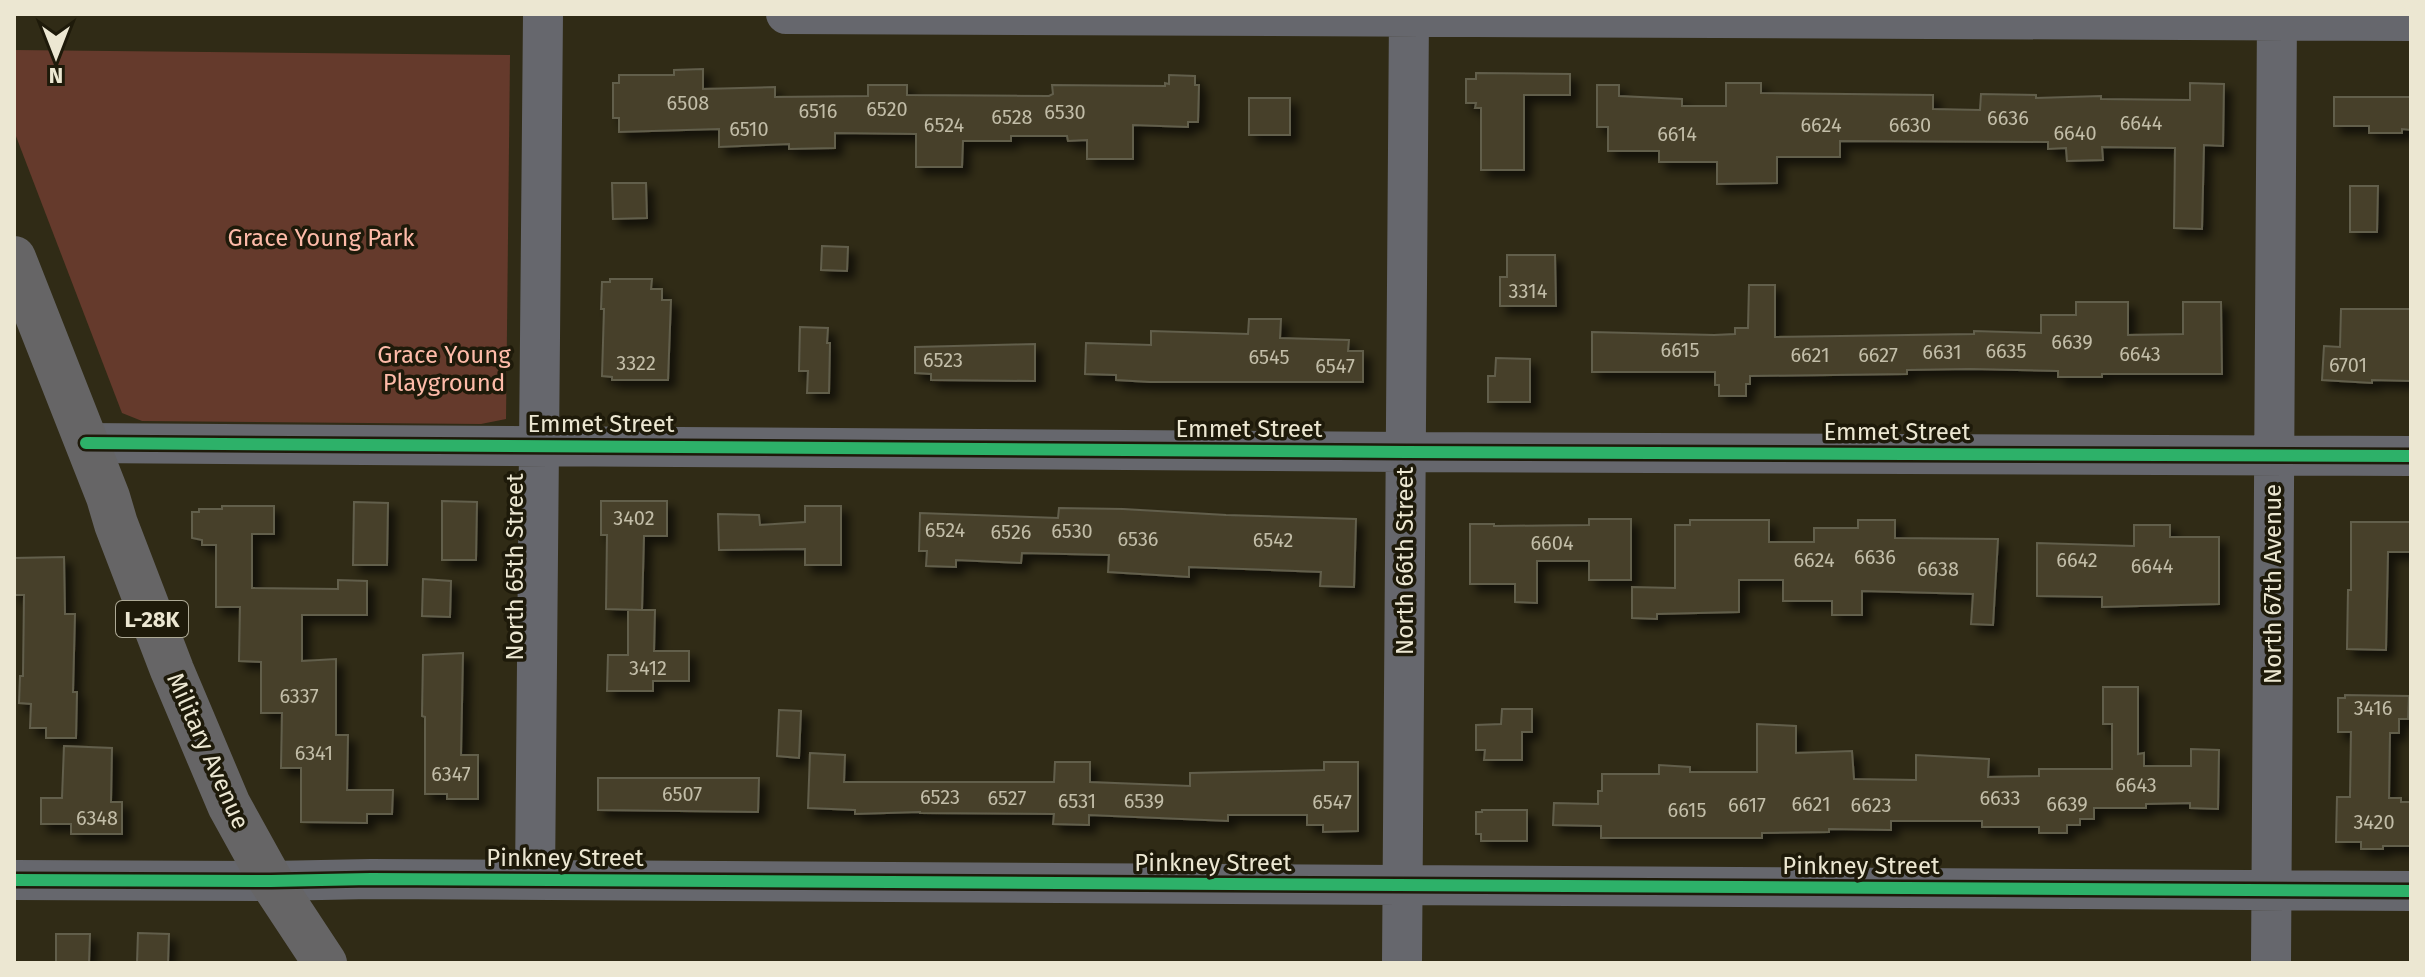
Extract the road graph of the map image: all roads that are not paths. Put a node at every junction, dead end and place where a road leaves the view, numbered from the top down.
1 (543, 14) edge
2 (786, 14) edge
3 (1409, 16) edge
4 (2277, 17) edge
5 (2411, 21) edge
6 (14, 258) edge
7 (86, 443) junction
8 (538, 445) junction
9 (1406, 452) junction
10 (2273, 455) junction
11 (2411, 456) edge
12 (14, 880) edge
13 (535, 880) junction
14 (271, 881) junction
15 (1402, 886) junction
16 (2272, 890) junction
17 (2411, 891) edge
18 (319, 959) edge
19 (1402, 963) edge
20 (2271, 963) edge

1 - 8 street, North 65th Street
2 - 3 street
3 - 4 street
3 - 9 street, North 66th Street
4 - 5 street
4 - 10 street, North 67th Avenue
6 - 7 main road, Military Avenue / L-28K
7 - 8 street, Emmet Street
7 - 14 main road, Military Avenue / L-28K
8 - 9 street, Emmet Street
8 - 13 street, North 65th Street
9 - 10 street, Emmet Street
9 - 15 street, North 66th Street
10 - 11 street, Emmet Street
10 - 16 street, North 67th Avenue
12 - 14 street, Pinkney Street
13 - 14 street, Pinkney Street
13 - 15 street, Pinkney Street
14 - 18 main road, Military Avenue / L-28K
15 - 16 street, Pinkney Street
15 - 19 street, North 66th Street
16 - 17 street, Pinkney Street
16 - 20 street, North 67th Avenue

